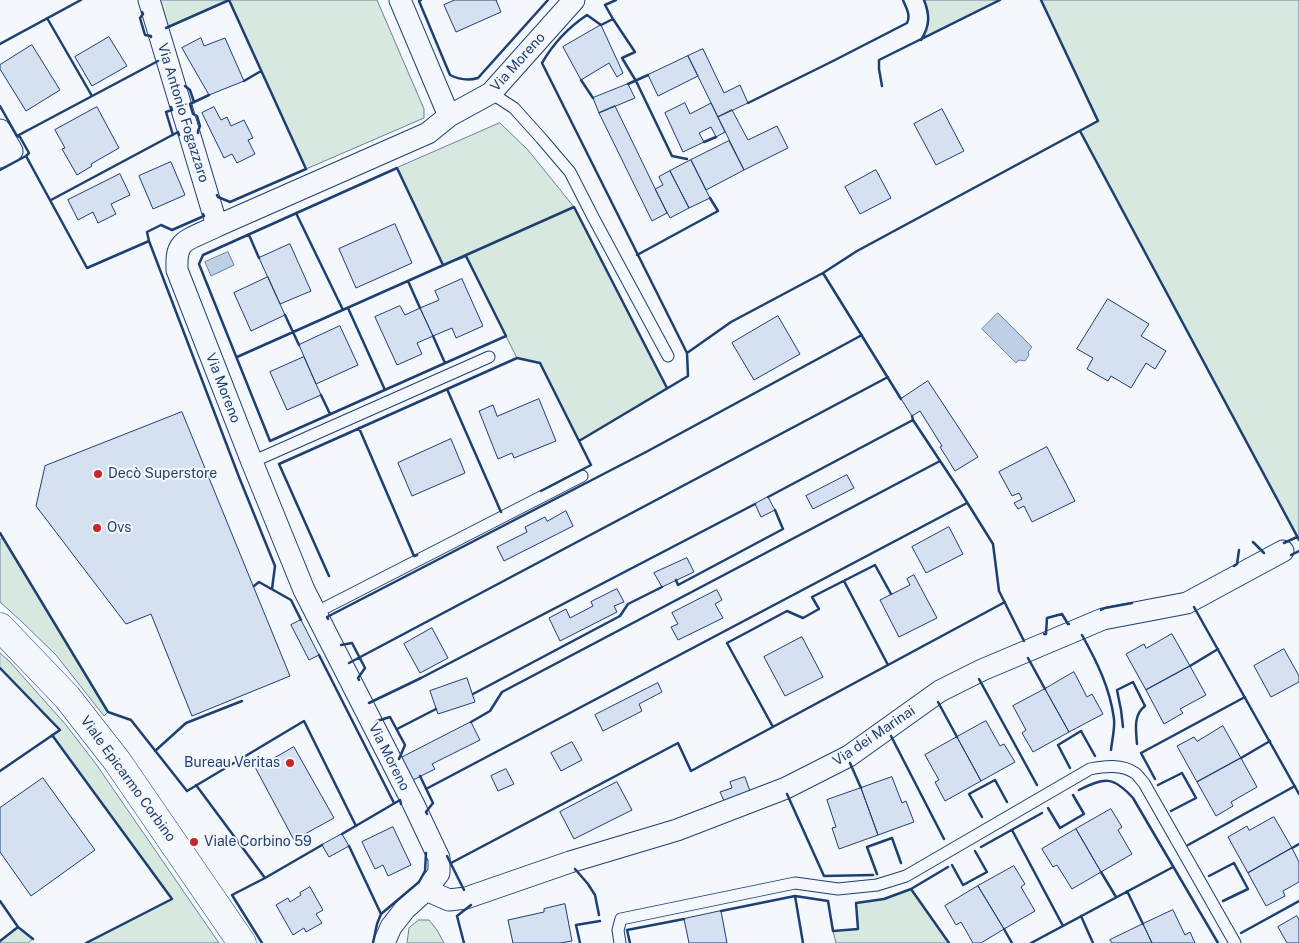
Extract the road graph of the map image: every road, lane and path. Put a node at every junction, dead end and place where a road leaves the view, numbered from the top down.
1 (149, 0) edge
2 (400, 0) edge
3 (574, 0) edge
4 (491, 93) junction
5 (449, 116) junction
6 (0, 130) edge
7 (6, 154) edge
8 (217, 226) junction
9 (668, 356) dead end
10 (488, 357) dead end
11 (252, 462) junction
12 (582, 476) dead end
13 (1283, 551) dead end
14 (315, 613) junction
15 (0, 627) edge
16 (426, 890) junction
17 (242, 943) edge
18 (384, 943) edge
19 (620, 943) edge
20 (1235, 943) edge

1 - 8 street, Via Antonio Fogazzaro
2 - 5 street
3 - 4 street, Via Moreno
4 - 5 street, Via Moreno
4 - 9 lane
5 - 8 street, Via Moreno
6 - 7 street
8 - 11 street, Via Moreno
10 - 11 lane
11 - 14 street, Via Moreno
12 - 14 lane
13 - 16 street, Via dei Marinai
14 - 16 street, Via Moreno
15 - 17 main road, Viale Epicarmo Corbino
16 - 18 street, Via Moreno
19 - 20 lane

